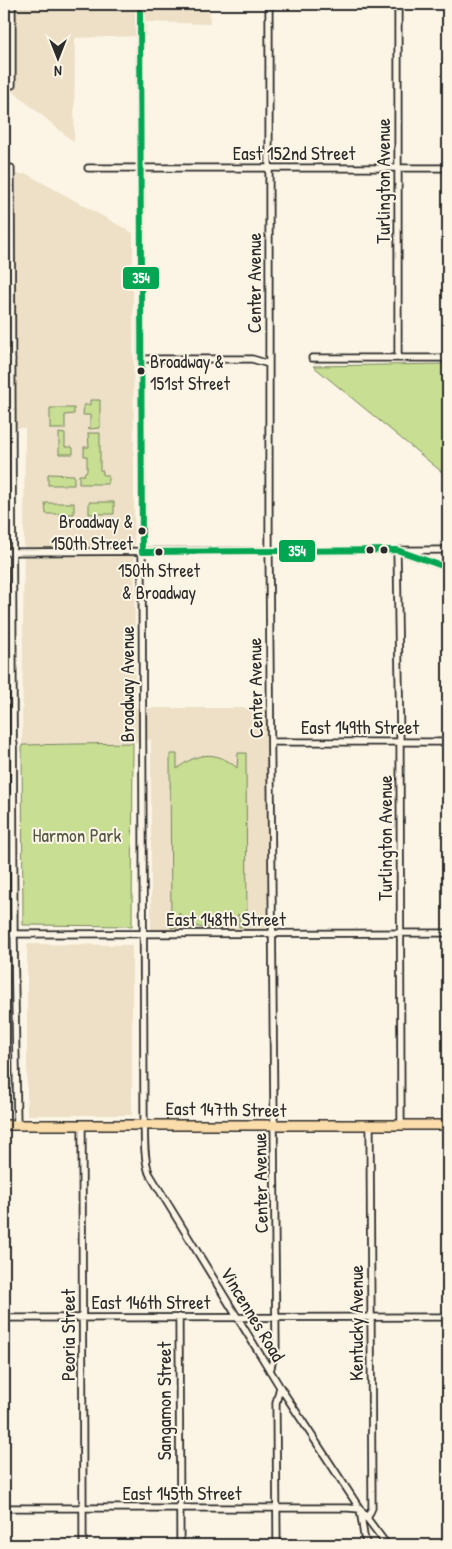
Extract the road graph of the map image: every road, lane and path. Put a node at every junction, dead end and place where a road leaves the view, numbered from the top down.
1 (12, 4) edge
2 (140, 4) edge
3 (269, 4) edge
4 (398, 4) edge
5 (12, 85) dead end
6 (4, 168) edge
7 (88, 168) dead end
8 (140, 168) junction
9 (269, 168) junction
10 (398, 168) junction
11 (448, 168) edge
12 (312, 358) dead end
13 (398, 358) junction
14 (448, 358) edge
15 (141, 359) junction
16 (4, 360) edge
17 (12, 360) junction
18 (269, 364) junction
19 (269, 550) junction
20 (397, 550) junction
21 (448, 550) edge
22 (4, 552) edge
23 (13, 552) junction
24 (142, 552) junction
25 (448, 568) edge
26 (271, 742) junction
27 (400, 742) junction
28 (448, 742) edge
29 (4, 744) edge
30 (14, 744) junction
31 (272, 933) junction
32 (401, 933) junction
33 (448, 933) edge
34 (4, 934) edge
35 (14, 934) junction
36 (144, 934) junction
37 (145, 1124) junction
38 (4, 1125) edge
39 (17, 1125) junction
40 (82, 1125) junction
41 (448, 1125) edge
42 (274, 1126) junction
43 (370, 1126) junction
44 (402, 1126) junction
45 (83, 1317) junction
46 (179, 1317) junction
47 (236, 1317) junction
48 (276, 1317) junction
49 (372, 1317) junction
50 (448, 1317) edge
51 (4, 1318) edge
52 (270, 1371) junction
53 (280, 1387) junction
54 (4, 1508) edge
55 (83, 1508) junction
56 (179, 1508) junction
57 (277, 1508) junction
58 (360, 1509) junction
59 (367, 1519) junction
60 (83, 1545) edge
61 (180, 1545) edge
62 (277, 1545) edge
63 (367, 1545) edge
64 (387, 1545) edge

1 - 5 street
2 - 8 street, Broadway Avenue
3 - 9 street, Center Avenue
4 - 10 street, Turlington Avenue
6 - 17 street
7 - 8 street, East 152nd Street
8 - 9 street, East 152nd Street
8 - 15 street, Broadway Avenue
9 - 10 street, East 152nd Street
9 - 18 street, Center Avenue
10 - 11 street, East 152nd Street
10 - 13 street, Turlington Avenue
12 - 13 street
13 - 14 street
15 - 18 street
15 - 24 street, Broadway Avenue
16 - 17 street
17 - 23 street
18 - 19 street, Center Avenue
19 - 20 street
19 - 24 street
19 - 26 street, Center Avenue
20 - 21 street
20 - 25 street
20 - 27 street, Turlington Avenue
22 - 23 street
23 - 24 street
23 - 30 street
24 - 36 street, Broadway Avenue
26 - 27 street, East 149th Street
26 - 31 street, Center Avenue
27 - 28 street, East 149th Street
27 - 32 street, Turlington Avenue
29 - 30 street
30 - 35 street
31 - 32 street, East 148th Street
31 - 36 street, East 148th Street
31 - 42 street, Center Avenue
32 - 33 street, East 148th Street
32 - 44 street, Turlington Avenue
34 - 35 street, East 148th Street
35 - 36 street, East 148th Street
35 - 39 street
36 - 37 street, Broadway Avenue
37 - 40 main road, East 147th Street
37 - 42 main road, East 147th Street
37 - 47 street, Vincennes Road
38 - 39 main road, East 147th Street
39 - 40 main road, East 147th Street
40 - 45 street, Peoria Street
41 - 44 main road, East 147th Street
42 - 43 main road, East 147th Street
42 - 48 street, Center Avenue
43 - 44 main road, East 147th Street
43 - 49 street, Kentucky Avenue
45 - 46 street, East 146th Street
45 - 51 street, East 146th Street
45 - 55 street, Peoria Street
46 - 47 street, East 146th Street
46 - 56 street, Sangamon Street
47 - 48 street, East 146th Street
47 - 52 street, Vincennes Road
48 - 49 street, East 146th Street
48 - 52 street, Center Avenue
49 - 50 street, East 146th Street
49 - 59 street, Kentucky Avenue
52 - 53 street, Vincennes Road
53 - 57 street
53 - 58 street, Vincennes Road
54 - 55 street, East 145th Street
55 - 56 street, East 145th Street
55 - 60 street, Peoria Street
56 - 57 street, East 145th Street
56 - 61 street, Sangamon Street
57 - 58 street, East 145th Street
57 - 62 street
58 - 59 street, Vincennes Road
58 - 63 street, Vincennes Road
59 - 64 street, Vincennes Road

